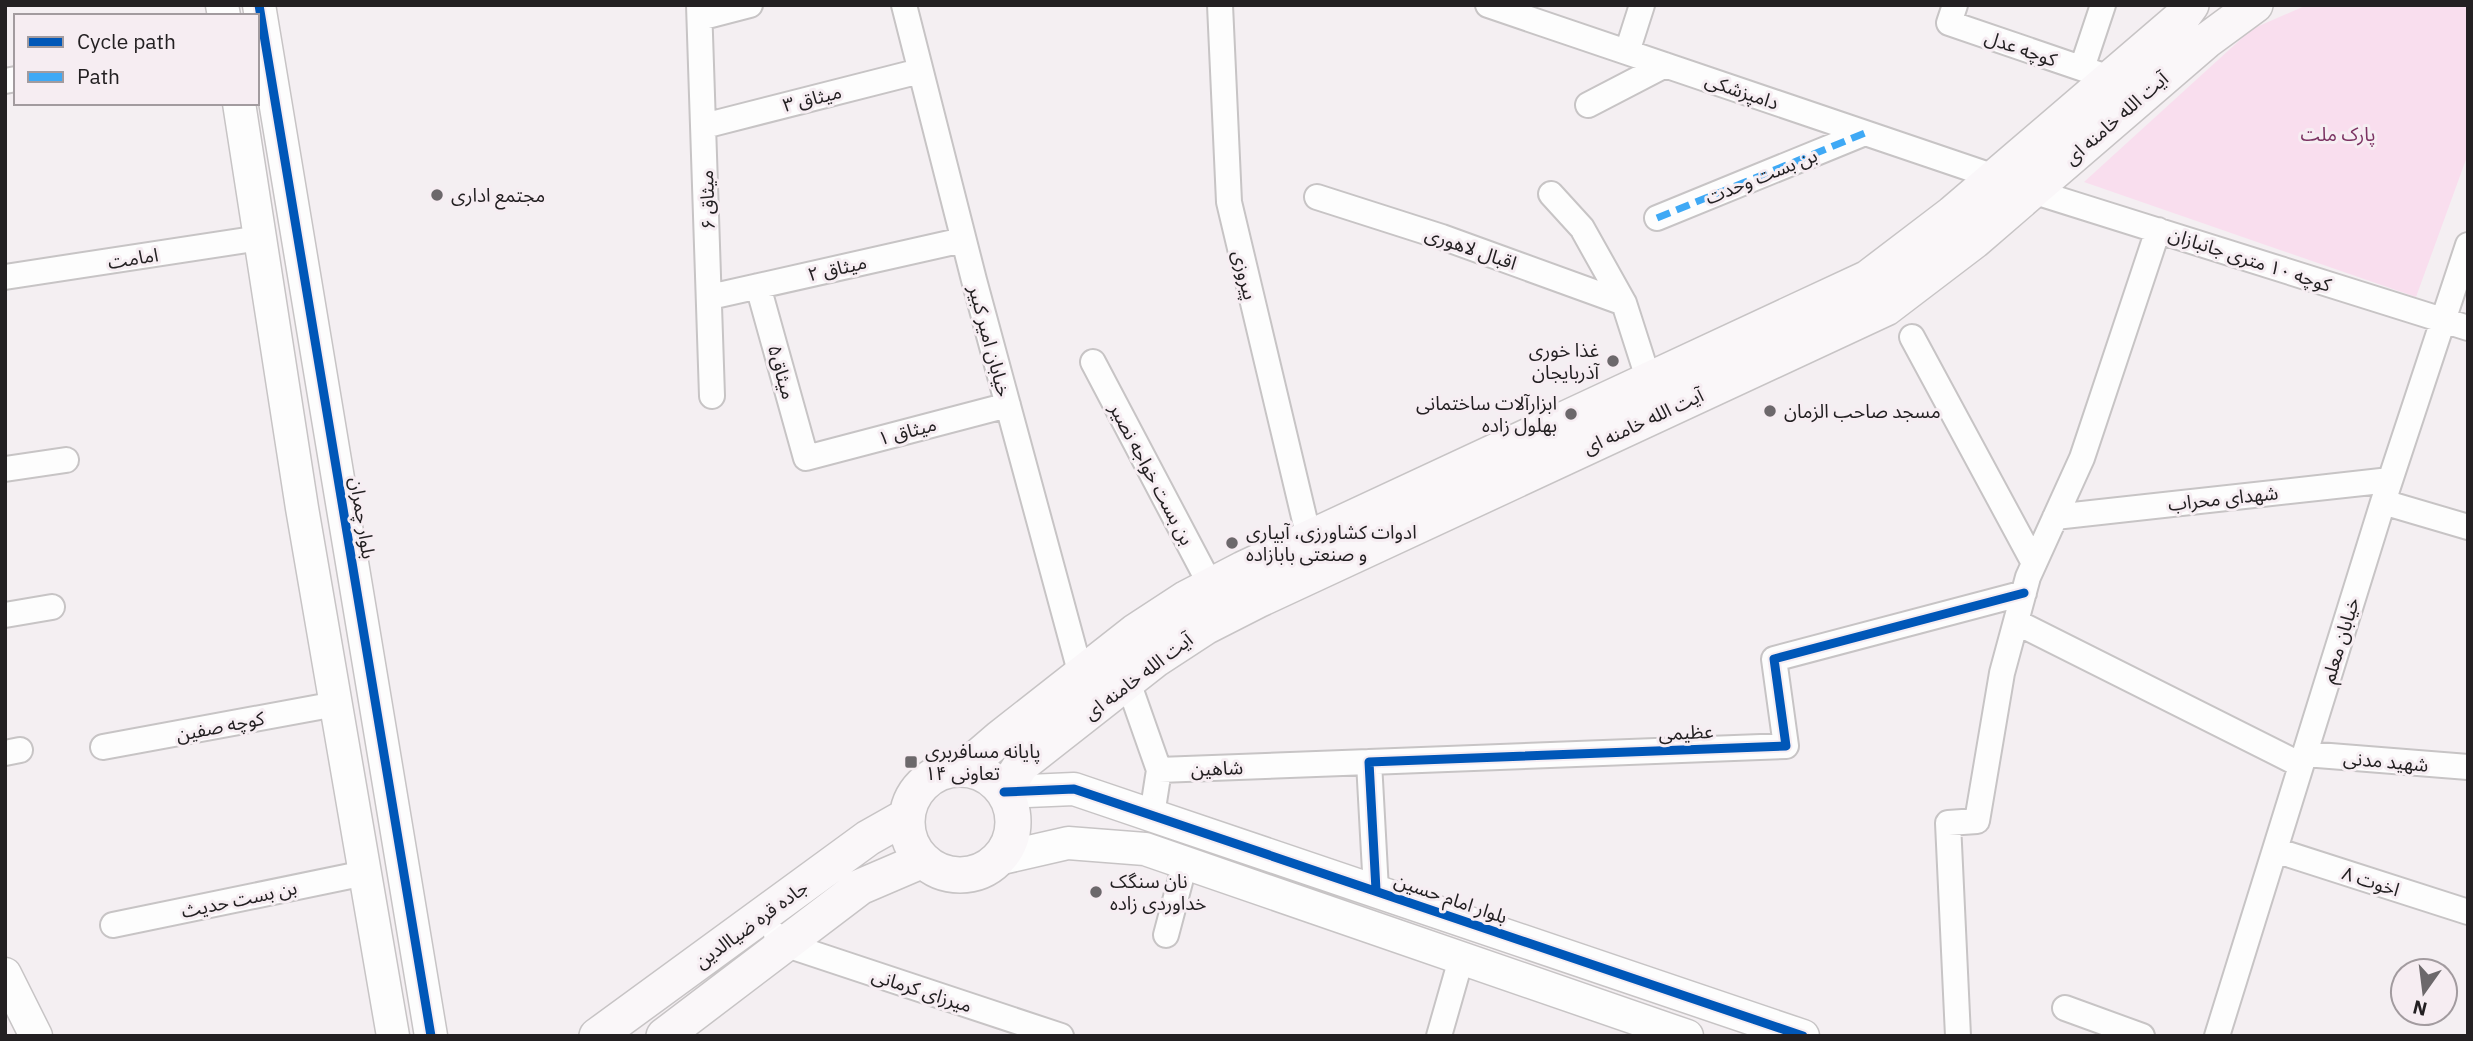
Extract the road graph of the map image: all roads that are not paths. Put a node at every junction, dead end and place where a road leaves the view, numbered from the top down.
1 (260, 5) edge
2 (750, 5) edge
3 (904, 5) edge
4 (1220, 5) edge
5 (1488, 5) edge
6 (1642, 5) edge
7 (1955, 5) edge
8 (2103, 5) edge
9 (2191, 5) edge
10 (2255, 5) edge
11 (699, 12) edge
12 (261, 38) edge
13 (1627, 52) junction
14 (1665, 65) junction
15 (920, 71) junction
16 (2096, 73) junction
17 (239, 105) edge
18 (1588, 105) dead end
19 (704, 126) junction
20 (1865, 133) junction
21 (1995, 177) junction
22 (2032, 191) junction
23 (1551, 194) dead end
24 (1317, 197) dead end
25 (1657, 218) dead end
26 (2158, 230) junction
27 (260, 239) junction
28 (963, 240) junction
29 (2468, 245) edge
30 (5, 277) edge
31 (758, 286) junction
32 (710, 297) junction
33 (1624, 303) junction
34 (2442, 320) junction
35 (2468, 328) edge
36 (1912, 337) dead end
37 (1093, 362) dead end
38 (1649, 381) junction
39 (712, 396) dead end
40 (1007, 405) junction
41 (806, 458) joint
42 (66, 460) dead end
43 (5, 469) edge
44 (2386, 491) junction
45 (2055, 517) junction
46 (2468, 527) edge
47 (1309, 538) junction
48 (2034, 563) junction
49 (1211, 586) junction
50 (2024, 593) junction
51 (52, 607) dead end
52 (5, 615) edge
53 (2016, 622) junction
54 (1081, 675) junction
55 (1128, 682) junction
56 (336, 704) junction
57 (103, 747) dead end
58 (2303, 759) junction
59 (1369, 762) junction
60 (2468, 768) edge
61 (964, 769) junction
62 (1159, 770) junction
63 (1004, 792) junction
64 (1152, 815) junction
65 (907, 816) junction
66 (2275, 850) junction
67 (998, 859) junction
68 (923, 860) junction
69 (1185, 863) junction
70 (365, 873) junction
71 (1376, 890) junction
72 (2468, 912) edge
73 (760, 917) junction
74 (114, 925) dead end
75 (1166, 935) dead end
76 (784, 944) junction
77 (1461, 959) junction
78 (5, 974) edge
79 (2065, 1008) dead end
80 (36, 1036) edge
81 (393, 1036) edge
82 (431, 1036) edge
83 (597, 1036) edge
84 (664, 1036) edge
85 (1060, 1036) edge
86 (1439, 1036) edge
87 (1687, 1036) edge
88 (1803, 1036) edge
89 (1958, 1036) edge
90 (2142, 1036) edge
91 (2217, 1036) edge

1 - 12 street, بلوار چمران
2 - 11 street
3 - 15 street, خیابان امیر کبیر
4 - 47 street, پیروزی
5 - 13 street, دامپزشکی
6 - 13 street
7 - 16 street, کوچه عدل
8 - 16 street
9 - 16 main road, آیت الله خامنه ای
10 - 22 main road, آیت الله خامنه ای
11 - 19 street, میثاق ۶
12 - 82 street, بلوار چمران
13 - 14 street, دامپزشکی
14 - 18 street
14 - 20 street, دامپزشکی
15 - 19 street, میثاق ۳
15 - 28 street, خیابان امیر کبیر
16 - 21 main road, آیت الله خامنه ای
17 - 27 street
19 - 32 street, میثاق ۶
20 - 21 street, دامپزشکی
20 - 25 street, بن بست وحدت
21 - 38 main road, آیت الله خامنه ای
22 - 26 street, کوچه ۱۰ متری جانبازان
22 - 55 main road, آیت الله خامنه ای
23 - 33 street
24 - 33 street, اقبال لاهوری
26 - 34 street, کوچه ۱۰ متری جانبازان
26 - 45 street
27 - 30 street, امامت
27 - 56 street
28 - 31 street, میثاق ۲
28 - 40 street, خیابان امیر کبیر
29 - 34 street, خیابان معلم
31 - 32 street, میثاق ۲
31 - 41 street, میثاق۵
32 - 39 street, میثاق ۶
33 - 38 street
34 - 35 street, کوچه ۱۰ متری جانبازان
34 - 44 street, خیابان معلم
36 - 48 street
37 - 49 street, بن بست خواجه نصیر
38 - 47 main road, آیت الله خامنه ای
40 - 41 street, میثاق ۱
40 - 54 street, خیابان امیر کبیر
42 - 43 street
44 - 45 street, شهدای محراب
44 - 46 street
44 - 58 street, خیابان معلم
45 - 48 street
47 - 49 main road, آیت الله خامنه ای
48 - 50 street
49 - 54 main road, آیت الله خامنه ای
50 - 53 street
50 - 59 street, عظیمی
51 - 52 street
53 - 58 street
53 - 89 street
54 - 61 main road, آیت الله خامنه ای
55 - 62 street
55 - 63 main road, آیت الله خامنه ای
56 - 57 street, کوچه صفین
56 - 70 street
58 - 60 street, شهید مدنی
58 - 66 street, خیابان معلم
59 - 62 street, شاهین
59 - 71 street
61 - 63 main road
61 - 65 main road
62 - 64 street
63 - 64 street, بلوار امام حسین
63 - 67 main road
64 - 71 street, بلوار امام حسین
65 - 68 main road
65 - 73 main road, جاده قره ضیاالدین
66 - 72 street, اخوت ۸
66 - 91 street, خیابان معلم
67 - 68 main road
67 - 69 street
68 - 76 main road, جاده قره ضیاالدین
69 - 75 street
69 - 77 street
70 - 74 street, بن بست حدیث
70 - 81 street
71 - 88 street, بلوار امام حسین
73 - 76 street
73 - 83 main road, جاده قره ضیاالدین
76 - 84 main road, جاده قره ضیاالدین
76 - 85 street, میرزای کرمانی
77 - 86 street
77 - 87 street
78 - 80 street
79 - 90 street

